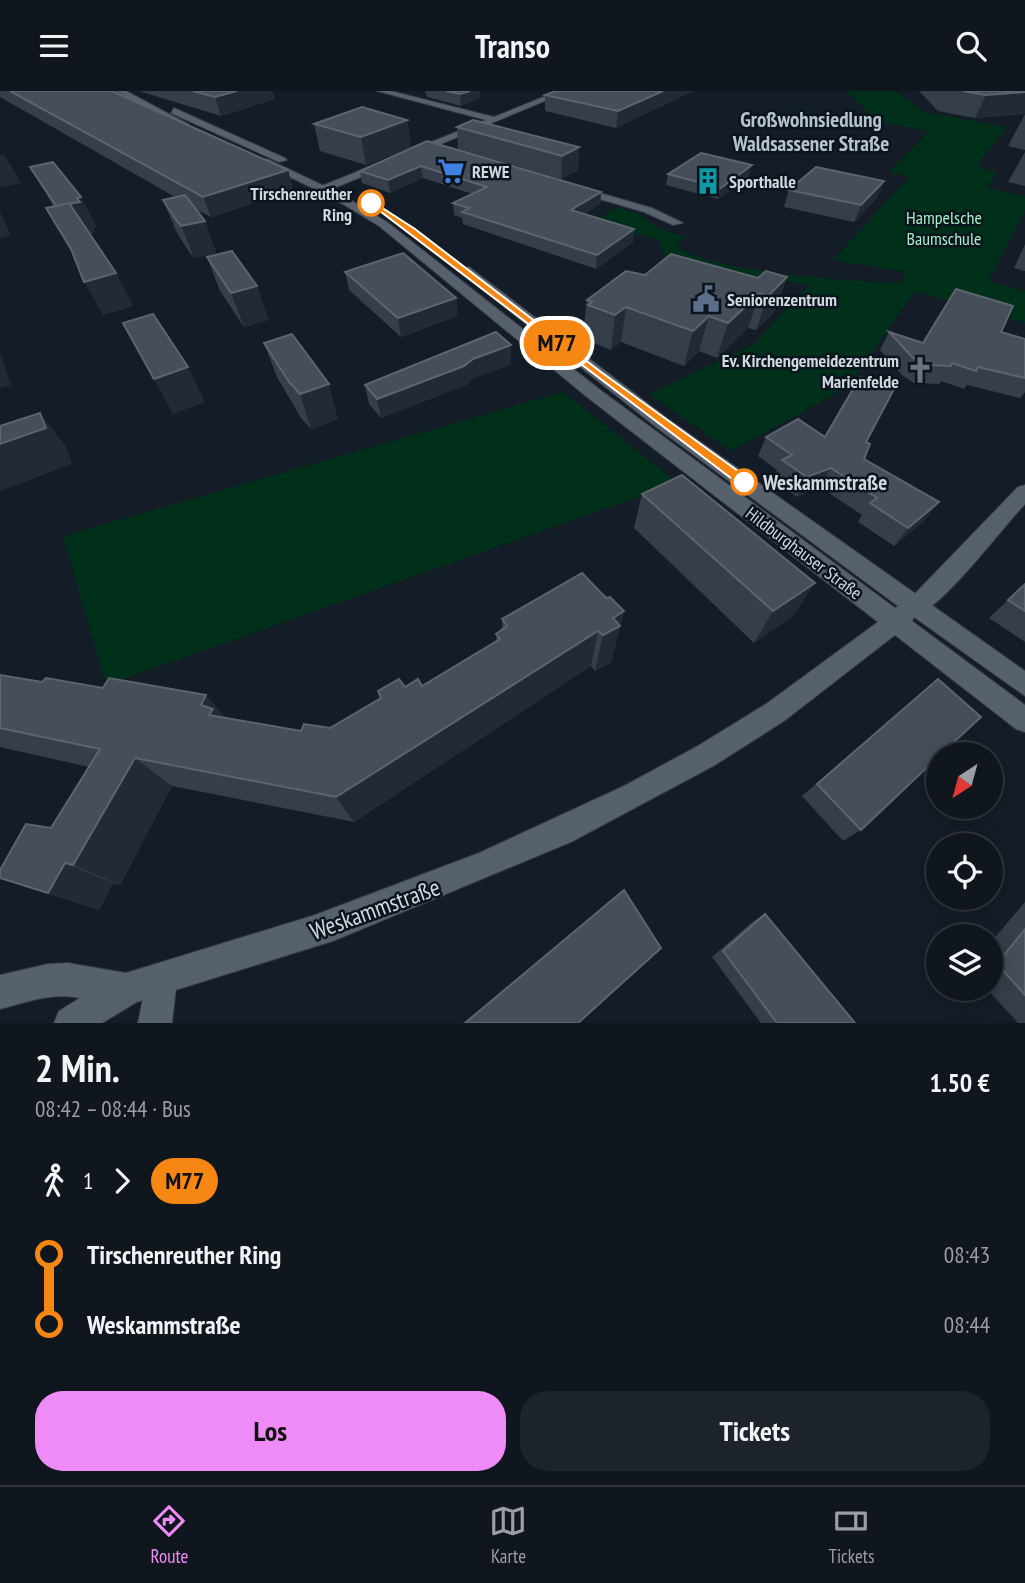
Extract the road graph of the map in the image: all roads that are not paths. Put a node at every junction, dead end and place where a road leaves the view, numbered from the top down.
1 (120, 91) edge
2 (135, 91) edge
3 (381, 91) edge
4 (565, 91) edge
5 (496, 120) junction
6 (429, 147) junction
7 (452, 154) edge
8 (561, 185) edge
9 (329, 187) junction
10 (677, 223) dead end
11 (1025, 492) edge
12 (915, 605) junction
13 (895, 623) junction
14 (1025, 685) edge
15 (1025, 720) edge
16 (161, 979) junction
17 (126, 990) junction
18 (0, 992) edge
19 (71, 1023) edge
20 (155, 1023) edge

1 - 9 main road, Hildburghauser Straße
2 - 9 main road, Hildburghauser Straße
3 - 5 main road
4 - 5 main road
5 - 6 main road
6 - 7 main road
6 - 9 main road
8 - 10 main road
9 - 12 main road, Hildburghauser Straße
9 - 13 main road, Hildburghauser Straße
11 - 12 main road
12 - 13 main road
12 - 14 main road, Hildburghauser Straße
13 - 15 main road, Hildburghauser Straße
13 - 16 main road, Weskammstraße
16 - 17 main road, Weskammstraße
16 - 20 main road
17 - 18 main road, Weskammstraße
17 - 19 main road, Weskammstraße

